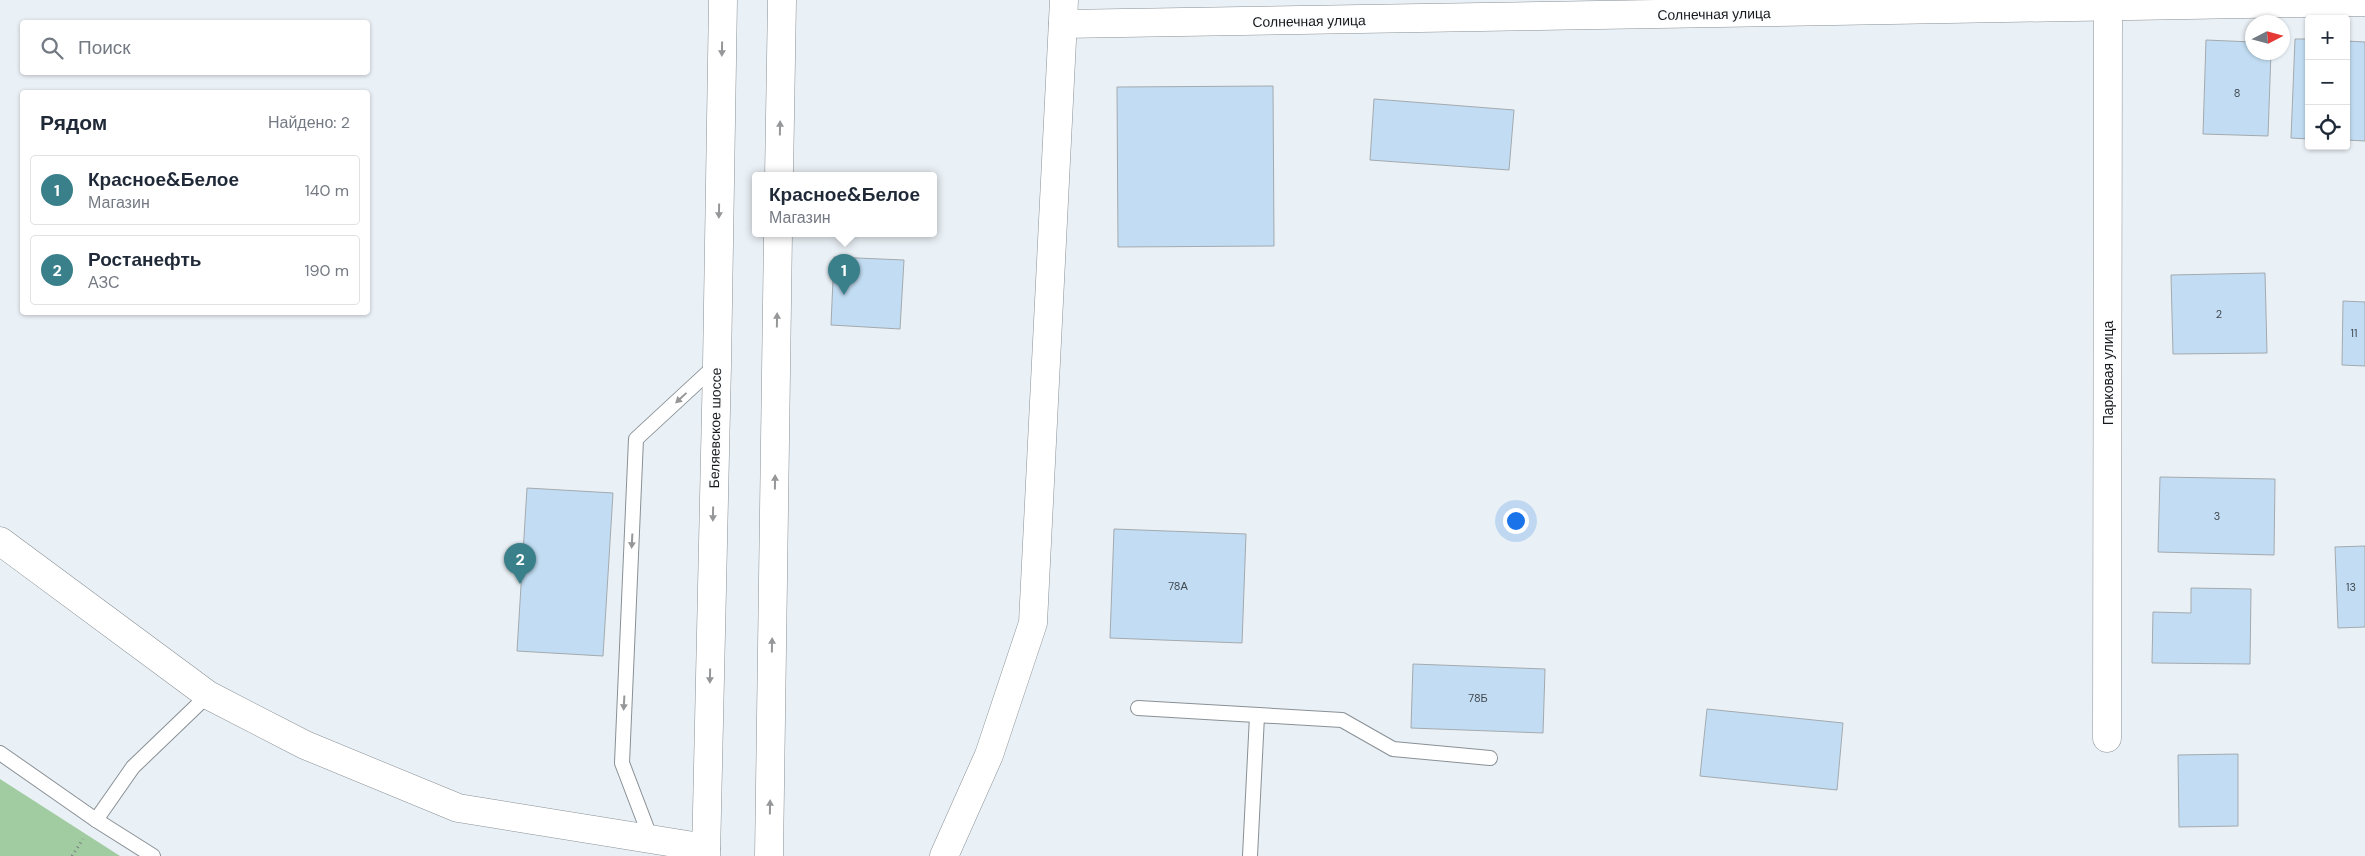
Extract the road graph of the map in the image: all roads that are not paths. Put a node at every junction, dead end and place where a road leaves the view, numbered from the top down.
1 (722, 0) edge
2 (782, 0) edge
3 (2365, 2) edge
4 (2108, 8) junction
5 (1064, 12) edge
6 (779, 172) edge
7 (778, 237) edge
8 (717, 365) junction
9 (0, 541) edge
10 (208, 695) junction
11 (1138, 708) dead end
12 (1257, 716) junction
13 (2107, 738) dead end
14 (0, 753) edge
15 (1490, 758) dead end
16 (96, 820) junction
17 (651, 839) junction
18 (706, 852) edge
19 (153, 856) edge
20 (769, 856) edge
21 (944, 856) edge
22 (1250, 856) edge

1 -> 8 street, Беляевское шоссе
6 -> 2 street
3 - 4 street, Солнечная улица
4 - 5 street, Солнечная улица
4 - 13 street, Парковая улица
5 - 21 street
20 -> 7 street
8 -> 17 lane
8 -> 18 street, Беляевское шоссе
9 - 10 street
10 - 16 lane
10 - 17 street
11 - 12 lane
12 - 15 lane
12 - 22 lane
14 - 16 lane
16 - 19 lane
17 - 18 street

